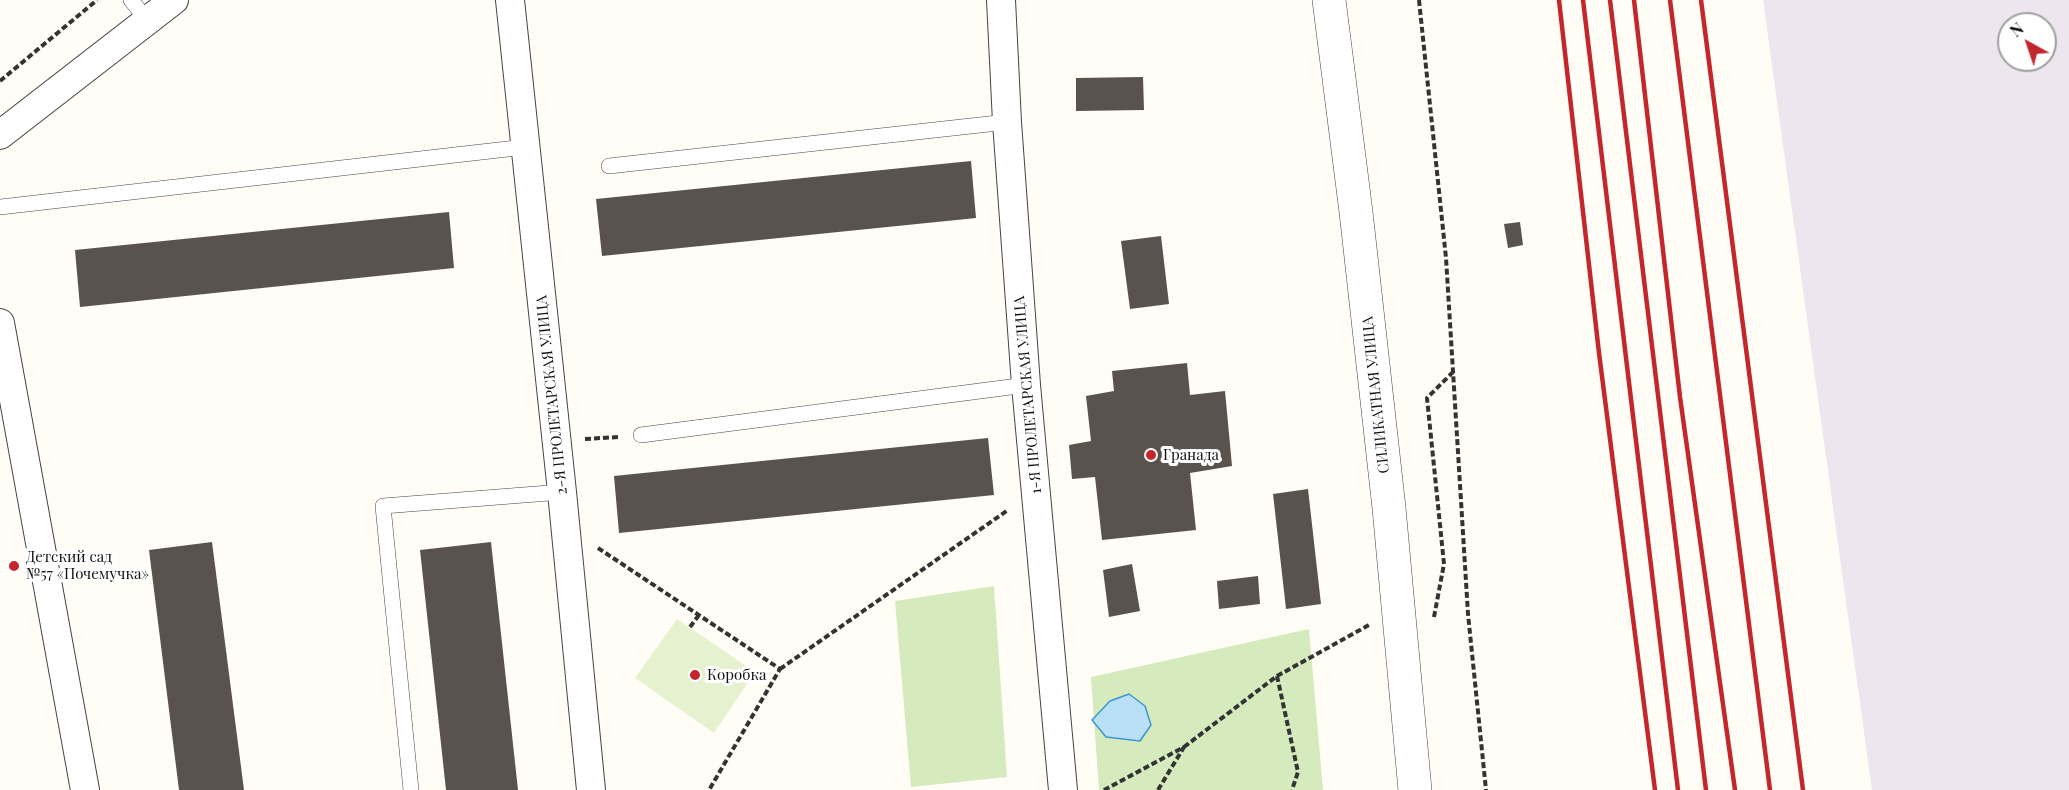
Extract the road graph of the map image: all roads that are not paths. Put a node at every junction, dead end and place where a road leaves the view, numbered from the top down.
1 (174, 0) edge
2 (510, 0) edge
3 (1001, 0) edge
4 (1329, 0) edge
5 (139, 10) edge
6 (1007, 122) junction
7 (0, 135) edge
8 (525, 147) junction
9 (609, 166) dead end
10 (0, 207) edge
11 (0, 323) edge
12 (1026, 385) junction
13 (641, 435) road end
14 (562, 492) junction
15 (85, 790) edge
16 (411, 790) edge
17 (591, 790) edge
18 (1063, 790) edge
19 (1415, 790) edge

1 - 5 street
2 - 8 street, 2-Я ПРОЛЕТАРСКАЯ УЛИЦА
3 - 6 street, 1-Я ПРОЛЕТАРСКАЯ УЛИЦА
4 - 19 street, СИЛИКАТНАЯ УЛИЦА
5 - 7 street
6 - 9 lane
6 - 12 street, 1-Я ПРОЛЕТАРСКАЯ УЛИЦА
8 - 10 lane
8 - 14 street, 2-Я ПРОЛЕТАРСКАЯ УЛИЦА
11 - 15 street
12 - 13 lane
12 - 18 street, 1-Я ПРОЛЕТАРСКАЯ УЛИЦА
14 - 16 lane
14 - 17 street, 2-Я ПРОЛЕТАРСКАЯ УЛИЦА

